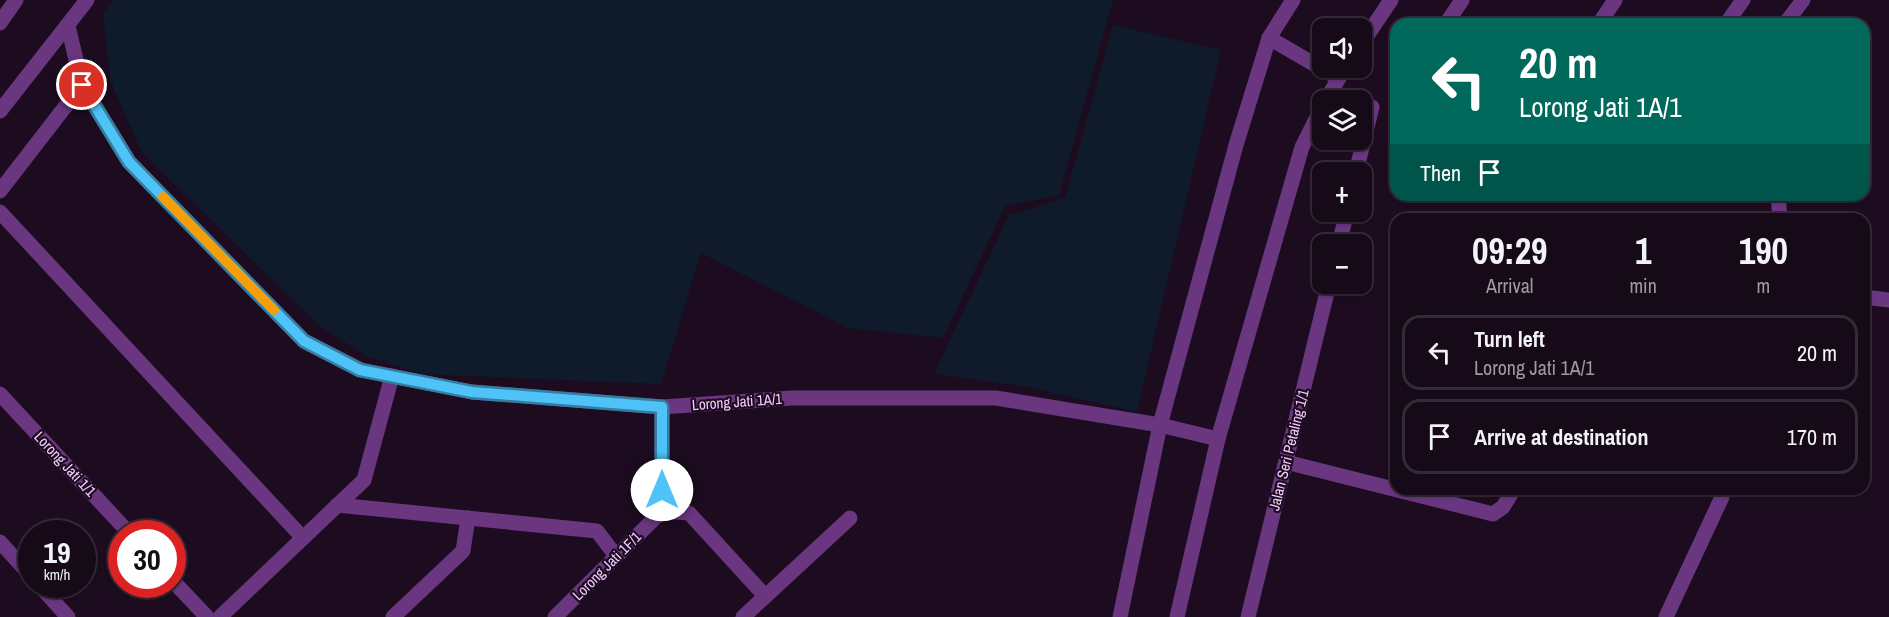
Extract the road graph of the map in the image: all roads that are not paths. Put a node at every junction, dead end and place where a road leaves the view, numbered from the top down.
1 (16, 0) edge
2 (87, 0) edge
3 (1293, 0) edge
4 (1391, 0) edge
5 (1462, 0) edge
6 (1615, 0) edge
7 (1743, 0) edge
8 (1803, 0) edge
9 (1450, 18) edge
10 (1603, 18) edge
11 (1730, 18) edge
12 (1790, 18) edge
13 (0, 23) edge
14 (68, 26) junction
15 (1372, 28) edge
16 (1269, 38) junction
17 (1312, 59) edge
18 (82, 85) junction
19 (0, 111) edge
20 (1312, 127) edge
21 (0, 191) edge
22 (0, 212) edge
23 (1327, 294) edge
24 (1870, 298) edge
25 (1889, 300) edge
26 (392, 376) junction
27 (0, 394) edge
28 (662, 407) junction
29 (1160, 425) junction
30 (1218, 439) junction
31 (1286, 462) junction
32 (1390, 488) edge
33 (1417, 495) edge
34 (1510, 495) edge
35 (1722, 495) edge
36 (338, 506) junction
37 (662, 511) junction
38 (468, 518) junction
39 (850, 518) dead end
40 (117, 520) edge
41 (303, 538) junction
42 (0, 543) edge
43 (616, 556) junction
44 (18, 562) edge
45 (186, 595) edge
46 (765, 596) junction
47 (51, 598) edge
48 (68, 617) edge
49 (207, 617) edge
50 (220, 617) edge
51 (393, 617) edge
52 (555, 617) edge
53 (743, 617) edge
54 (1120, 617) edge
55 (1177, 617) edge
56 (1248, 617) edge
57 (1666, 617) edge

1 - 13 street
2 - 14 street
3 - 16 street
4 - 15 street
5 - 9 street
6 - 10 street
7 - 11 street
8 - 12 street
14 - 18 street, Lorong Jati 1A/1
14 - 19 street
16 - 17 street
16 - 29 street
18 - 21 street
18 - 26 street, Lorong Jati 1A/1
20 - 30 street
22 - 41 street
23 - 31 street, Jalan Seri Petaling 1/1
24 - 25 street
26 - 28 street, Lorong Jati 1A/1
26 - 36 street
27 - 40 street, Lorong Jati 1/1
28 - 29 street, Lorong Jati 1A/1
28 - 37 street
29 - 30 street, Lorong Jati 1A/1
29 - 54 street
30 - 55 street
31 - 32 street
31 - 56 street, Jalan Seri Petaling 1/1
33 - 34 street
35 - 57 street
36 - 38 street
36 - 41 street
37 - 43 street, Lorong Jati 1F/1
37 - 46 street
38 - 43 street
38 - 51 street
39 - 46 street
41 - 50 street
42 - 44 street
43 - 52 street, Lorong Jati 1F/1
45 - 49 street
46 - 53 street
47 - 48 street

